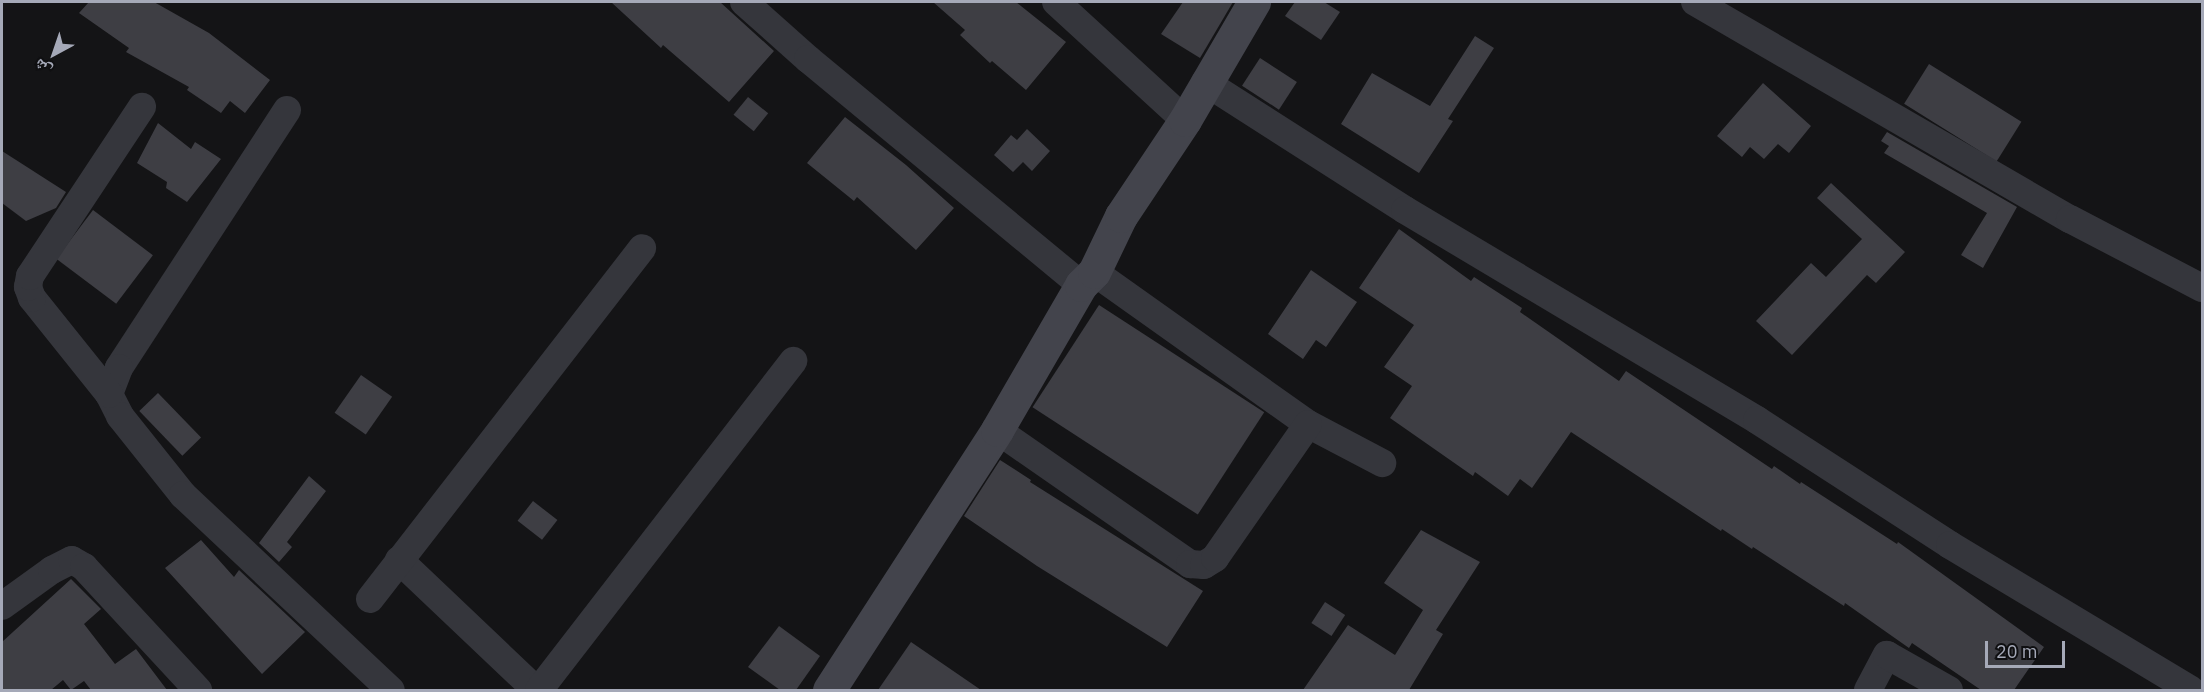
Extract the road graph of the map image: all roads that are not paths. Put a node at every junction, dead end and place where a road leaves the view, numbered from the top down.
1 (744, 2) edge
2 (1056, 2) edge
3 (1254, 2) edge
4 (1695, 2) edge
5 (1205, 82) junction
6 (142, 107) dead end
7 (287, 110) dead end
8 (1185, 120) junction
9 (642, 248) dead end
10 (1087, 278) junction
11 (2202, 288) edge
12 (793, 361) dead end
13 (109, 394) junction
14 (1308, 424) junction
15 (996, 430) junction
16 (1382, 463) dead end
17 (399, 560) junction
18 (369, 599) dead end
19 (2, 606) edge
20 (198, 690) edge
21 (391, 690) edge
22 (538, 690) edge
23 (829, 690) edge
24 (1868, 690) edge
25 (1949, 690) edge
26 (2191, 690) edge

1 - 10 street
2 - 8 street
3 - 5 main road
4 - 11 street
5 - 8 main road
5 - 26 street
6 - 13 street
7 - 13 street
8 - 10 main road
9 - 17 street
10 - 14 street
10 - 15 main road
12 - 22 street
13 - 21 street
14 - 15 street
14 - 16 street
15 - 23 main road
17 - 18 street
17 - 22 street
19 - 20 street
24 - 25 street

